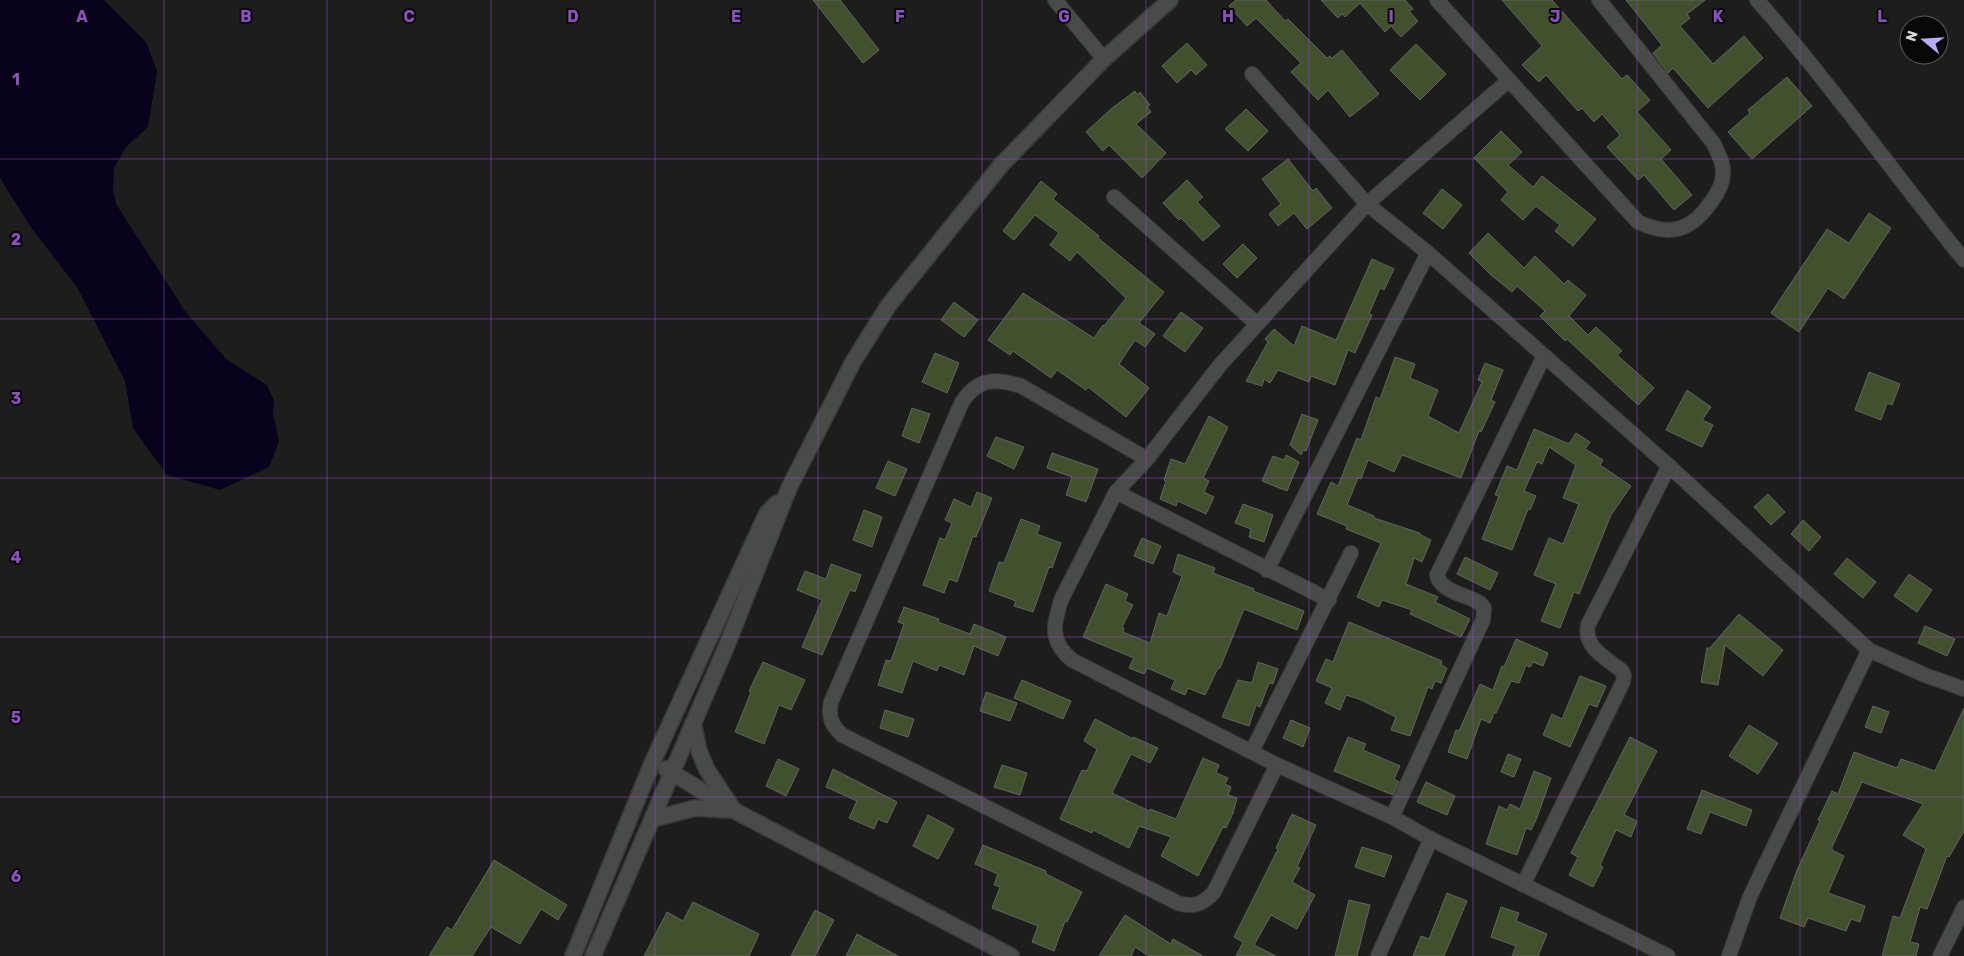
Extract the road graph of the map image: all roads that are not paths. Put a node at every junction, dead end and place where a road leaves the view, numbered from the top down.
1 (1055, 0) edge
2 (1170, 0) edge
3 (1436, 0) edge
4 (1598, 0) edge
5 (1757, 0) edge
6 (1104, 59) junction
7 (1252, 74) dead end
8 (1509, 80) junction
9 (1114, 197) dead end
10 (1367, 204) junction
11 (1428, 254) junction
12 (1964, 260) edge
13 (1257, 324) junction
14 (1544, 356) junction
15 (1147, 460) junction
16 (1669, 466) junction
17 (789, 488) junction
18 (1116, 492) junction
19 (1351, 553) dead end
20 (1267, 570) junction
21 (1329, 600) junction
22 (1869, 650) junction
23 (1964, 689) edge
24 (693, 723) junction
25 (1252, 751) junction
26 (653, 761) junction
27 (1277, 765) junction
28 (672, 773) junction
29 (735, 811) junction
30 (1392, 817) junction
31 (653, 818) junction
32 (1431, 839) junction
33 (1523, 885) junction
34 (1964, 906) edge
35 (573, 956) edge
36 (593, 956) edge
37 (1011, 956) edge
38 (1378, 956) edge
39 (1668, 956) edge
40 (1729, 956) edge
41 (1940, 956) edge

1 - 6 street
2 - 6 street
3 - 8 street
4 - 8 street
5 - 12 street
6 - 17 street
7 - 10 street
8 - 10 street
9 - 13 street
10 - 11 street
10 - 13 street
11 - 14 street
11 - 20 street
13 - 15 street
14 - 16 street
14 - 30 street
15 - 18 street
15 - 27 street
16 - 22 street
16 - 33 street
17 - 24 street
17 - 26 street
18 - 20 street
18 - 25 street
19 - 21 street
20 - 21 street
21 - 25 street
22 - 23 street
22 - 40 street
24 - 28 street
24 - 29 street
25 - 27 street
26 - 28 street
26 - 35 street
27 - 30 street
28 - 29 street
28 - 31 street
29 - 31 street
29 - 37 street
30 - 32 street
31 - 36 street
32 - 33 street
32 - 38 street
33 - 39 street
34 - 41 street

